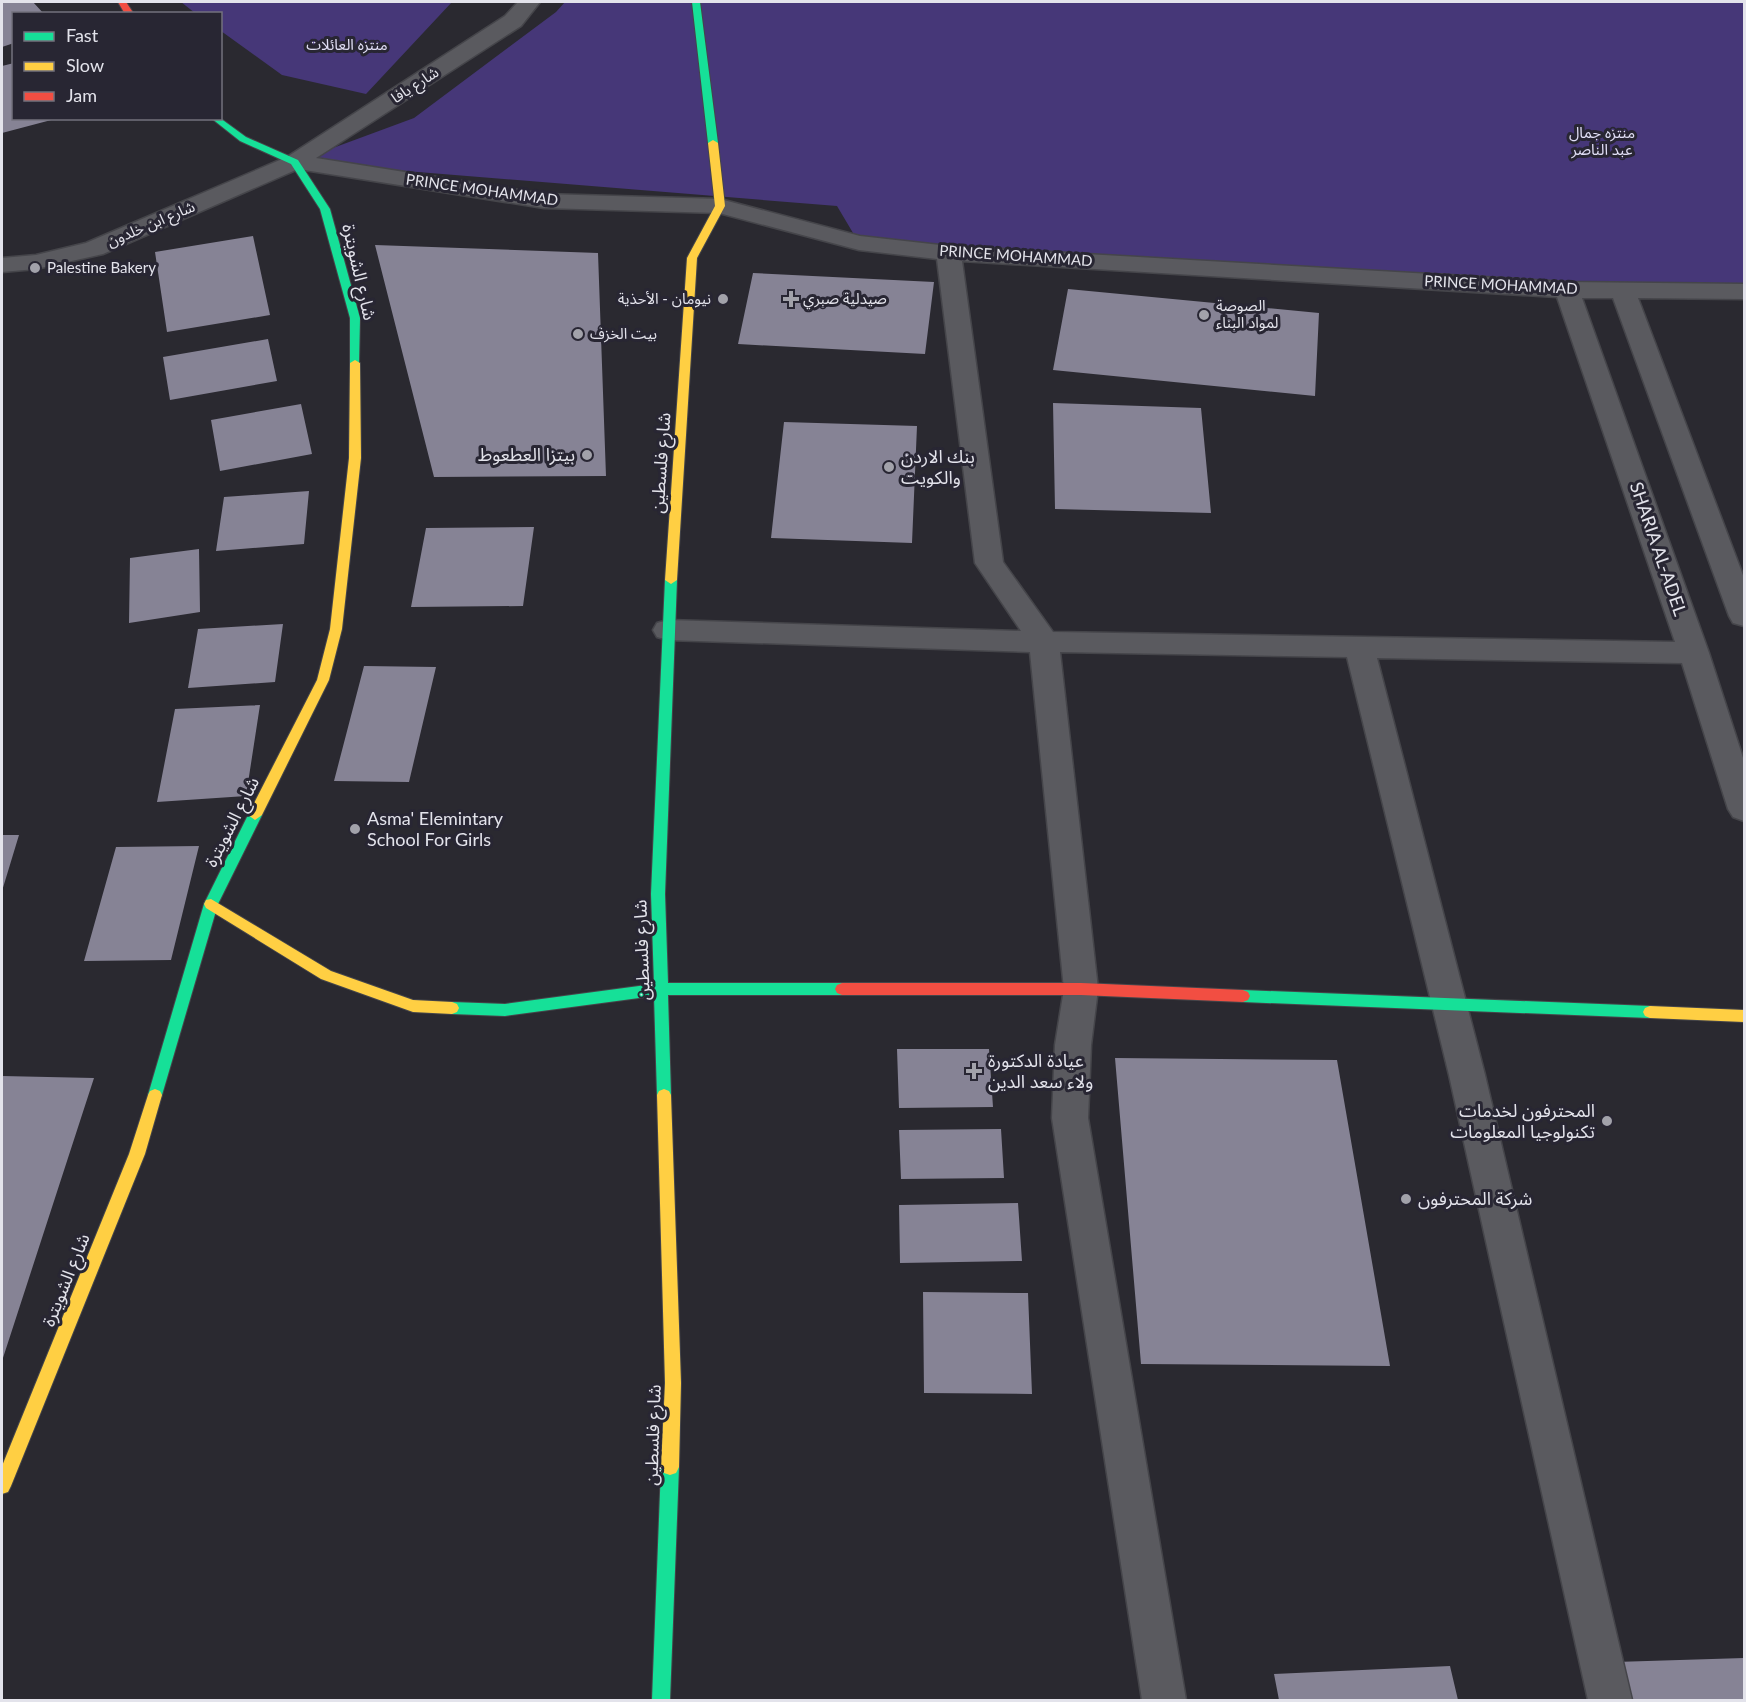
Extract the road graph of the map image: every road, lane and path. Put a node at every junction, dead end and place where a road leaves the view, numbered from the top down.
1 (529, 2) edge
2 (696, 2) edge
3 (218, 120) edge
4 (295, 162) junction
5 (720, 206) junction
6 (949, 253) junction
7 (2, 265) edge
8 (1567, 290) junction
9 (1623, 291) junction
10 (1744, 291) edge
11 (1744, 616) edge
12 (668, 630) junction
13 (1044, 642) junction
14 (1359, 646) junction
15 (1694, 653) junction
16 (1744, 809) edge
17 (211, 904) junction
18 (662, 988) junction
19 (1081, 989) junction
20 (1449, 1003) junction
21 (1744, 1016) edge
22 (2, 1486) edge
23 (661, 1701) edge
24 (1164, 1701) edge
25 (1610, 1701) edge

1 - 4 street, شارع يافا
2 - 5 street
3 - 4 street
4 - 5 street, PRINCE MOHAMMAD
4 - 7 street, شارع ابن خلدون
4 - 17 street, شارع الشويترة
5 - 6 street, PRINCE MOHAMMAD
5 - 12 street, شارع فلسطين
6 - 8 street, PRINCE MOHAMMAD
6 - 13 street
8 - 9 street, PRINCE MOHAMMAD
8 - 15 street, SHARIA AL-ADEL
9 - 10 street, PRINCE MOHAMMAD
9 - 11 street
12 - 13 street
12 - 18 street, شارع فلسطين
13 - 14 street
13 - 19 street
14 - 15 street
14 - 20 street
15 - 16 street, SHARIA AL-ADEL
17 - 18 street
17 - 22 street, شارع الشويترة
18 - 19 street
18 - 23 street, شارع فلسطين
19 - 20 street
19 - 24 street
20 - 21 street
20 - 25 street

